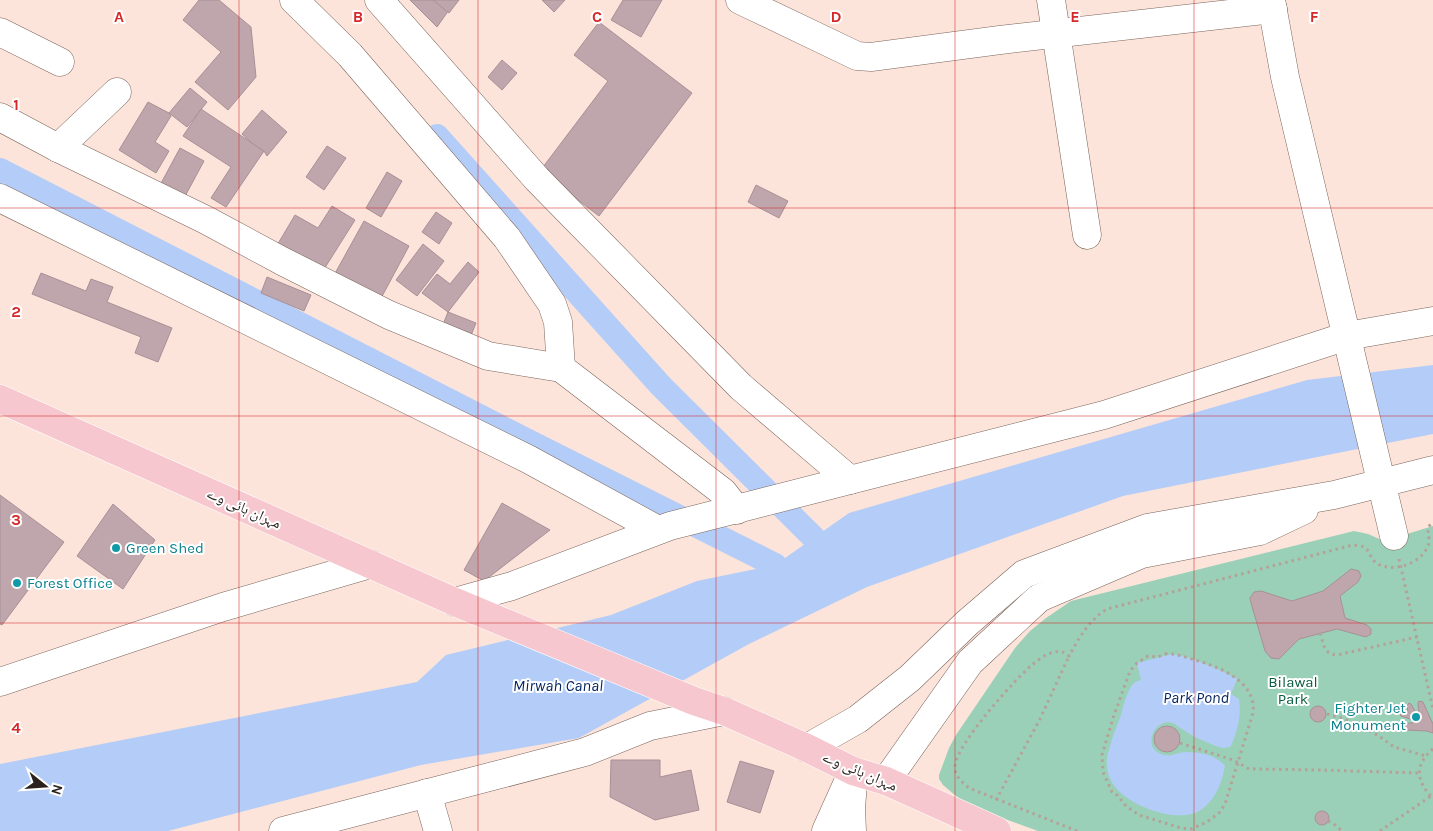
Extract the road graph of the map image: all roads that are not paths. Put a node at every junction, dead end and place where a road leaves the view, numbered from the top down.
1 (294, 0) edge
2 (379, 0) edge
3 (740, 0) edge
4 (1051, 0) edge
5 (1272, 4) edge
6 (0, 32) edge
7 (1056, 34) junction
8 (60, 62) dead end
9 (117, 92) dead end
10 (0, 117) edge
11 (58, 148) junction
12 (0, 198) edge
13 (1087, 235) dead end
14 (1433, 321) edge
15 (1349, 348) junction
16 (561, 368) junction
17 (0, 399) edge
18 (1433, 470) edge
19 (1379, 472) junction
20 (850, 480) junction
21 (1334, 495) junction
22 (735, 510) junction
23 (664, 528) junction
24 (1394, 536) road end
25 (370, 564) junction
26 (455, 602) junction
27 (0, 682) edge
28 (724, 711) junction
29 (807, 748) junction
30 (853, 771) junction
31 (886, 781) junction
32 (427, 793) junction
33 (283, 831) edge
34 (438, 831) edge
35 (826, 831) edge
36 (852, 831) edge
37 (997, 831) edge

1 - 16 street
2 - 20 street
3 - 7 street
4 - 7 street
5 - 7 street
5 - 15 street
6 - 8 street
7 - 13 street
9 - 11 street
10 - 11 street
11 - 16 street
12 - 23 street
14 - 15 street
15 - 19 street
15 - 20 street
16 - 22 street
17 - 25 main road, مہران ہائی وے
18 - 19 street
19 - 21 street
19 - 24 street
20 - 22 street
21 - 29 street
21 - 31 street
22 - 23 street
23 - 26 street
25 - 26 main road, مہران ہائی وے
25 - 27 street
26 - 28 main road, مہران ہائی وے
28 - 29 main road, مہران ہائی وے
28 - 32 street
29 - 30 main road, مہران ہائی وے
30 - 31 main road, مہران ہائی وے
30 - 35 street
30 - 36 street
31 - 37 main road, مہران ہائی وے
32 - 33 street
32 - 34 street

